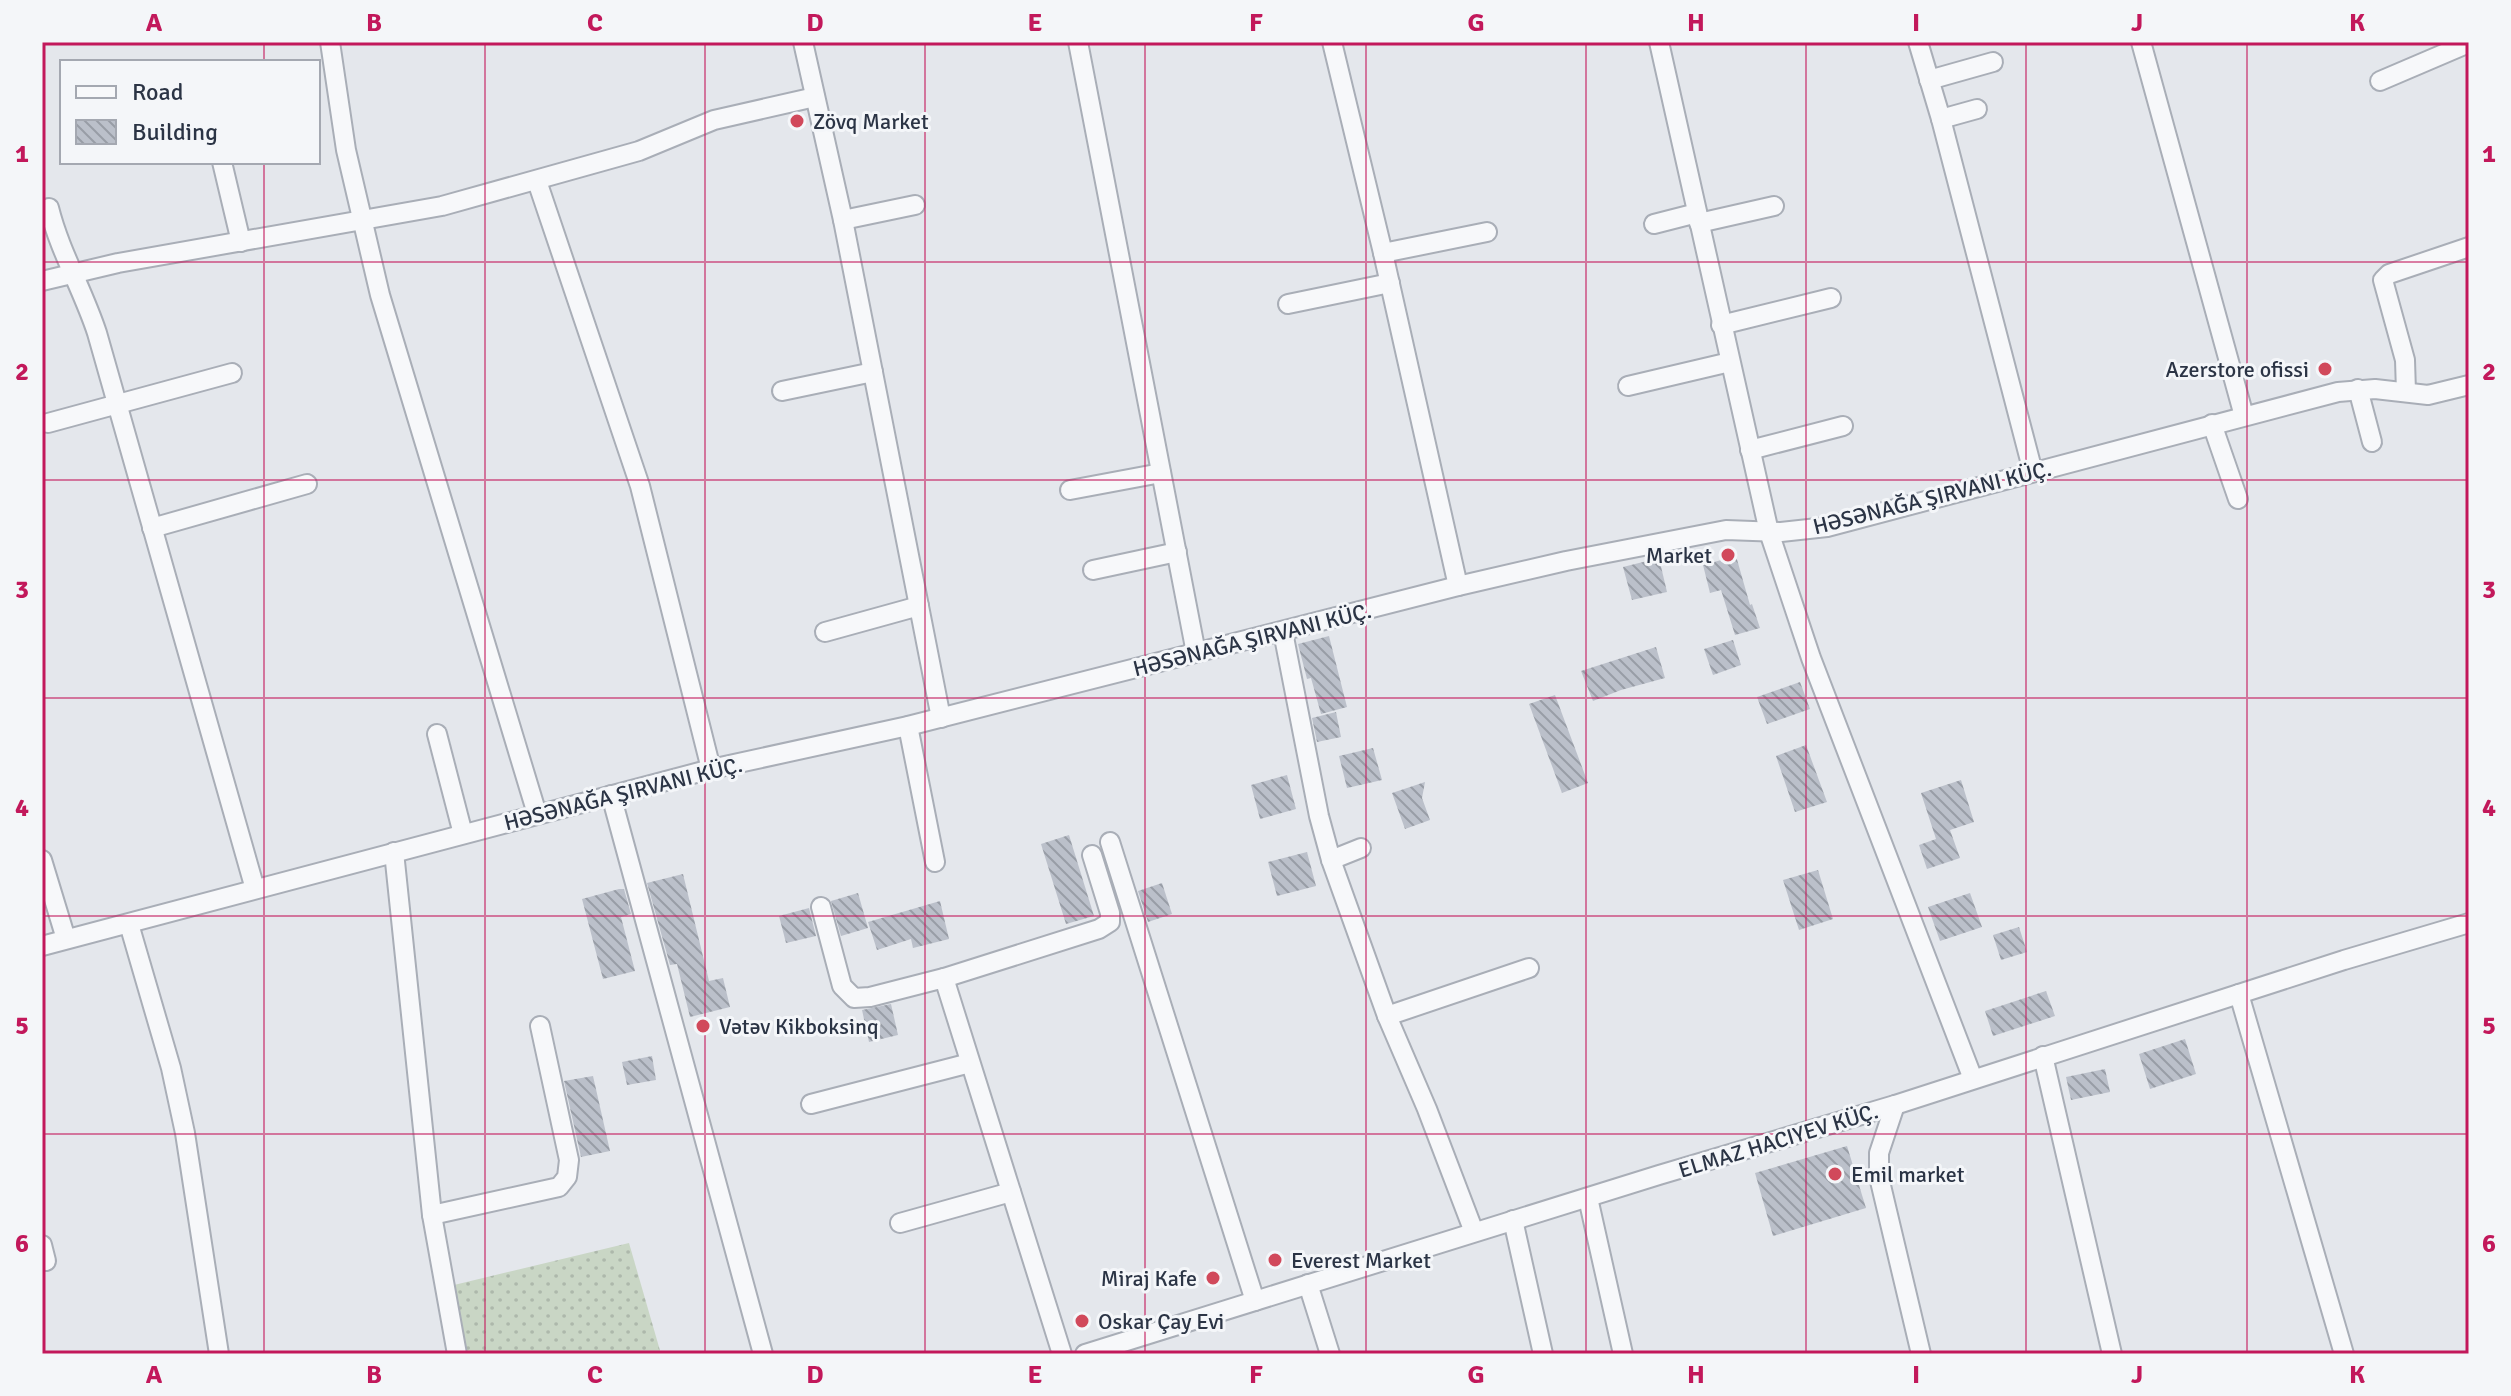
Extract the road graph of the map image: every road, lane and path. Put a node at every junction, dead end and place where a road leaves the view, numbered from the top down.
1 (330, 42) edge
2 (803, 42) edge
3 (1078, 42) edge
4 (1332, 42) edge
5 (1659, 42) edge
6 (1918, 42) edge
7 (2141, 42) edge
8 (2469, 43) edge
9 (1993, 62) dead end
10 (1929, 80) junction
11 (2380, 81) dead end
12 (815, 97) junction
13 (1977, 109) dead end
14 (1941, 119) junction
15 (222, 164) edge
16 (537, 181) junction
17 (915, 205) dead end
18 (1774, 206) dead end
19 (49, 208) dead end
20 (1698, 218) junction
21 (361, 220) junction
22 (843, 220) junction
23 (1654, 224) dead end
24 (1487, 232) dead end
25 (241, 242) junction
26 (2469, 247) edge
27 (1383, 253) junction
28 (73, 274) junction
29 (42, 281) edge
30 (1390, 283) junction
31 (1831, 298) dead end
32 (1288, 304) dead end
33 (1721, 325) junction
34 (1730, 362) junction
35 (873, 372) junction
36 (232, 373) dead end
37 (2469, 385) edge
38 (1628, 386) dead end
39 (2358, 389) junction
40 (782, 391) dead end
41 (2406, 392) junction
42 (117, 403) junction
43 (2244, 416) junction
44 (48, 423) dead end
45 (2212, 424) junction
46 (1843, 426) dead end
47 (2372, 442) dead end
48 (1750, 450) junction
49 (2033, 472) junction
50 (1161, 473) junction
51 (307, 484) dead end
52 (1070, 490) dead end
53 (2238, 499) dead end
54 (152, 528) junction
55 (1769, 532) junction
56 (1177, 552) junction
57 (1093, 570) dead end
58 (1458, 586) junction
59 (919, 606) junction
60 (825, 632) dead end
61 (1283, 632) junction
62 (1196, 653) junction
63 (941, 718) junction
64 (908, 726) junction
65 (437, 734) dead end
66 (711, 769) junction
67 (611, 795) junction
68 (537, 814) junction
69 (463, 834) junction
70 (1110, 842) dead end
71 (1361, 848) dead end
72 (394, 852) junction
73 (1092, 855) dead end
74 (42, 860) edge
75 (1331, 860) junction
76 (935, 862) dead end
77 (255, 889) junction
78 (821, 907) dead end
79 (2469, 923) edge
80 (129, 924) junction
81 (66, 939) junction
82 (42, 946) edge
83 (1529, 968) dead end
84 (944, 978) junction
85 (2239, 994) junction
86 (1387, 1016) junction
87 (540, 1026) dead end
88 (2043, 1056) junction
89 (970, 1063) junction
90 (1973, 1079) junction
91 (811, 1104) dead end
92 (1895, 1105) junction
93 (1011, 1192) junction
94 (1588, 1198) junction
95 (432, 1215) junction
96 (1513, 1220) junction
97 (900, 1223) dead end
98 (1474, 1232) junction
99 (1308, 1284) junction
100 (1255, 1301) junction
101 (219, 1354) edge
102 (457, 1354) edge
103 (763, 1354) edge
104 (1062, 1354) edge
105 (1085, 1354) edge
106 (1330, 1354) edge
107 (1543, 1354) edge
108 (1623, 1354) edge
109 (1921, 1354) edge
110 (2112, 1354) edge
111 (2344, 1354) edge

1 - 21 street
2 - 12 street
3 - 50 street
4 - 27 street
5 - 20 street
6 - 10 street
7 - 43 street
8 - 11 street
9 - 10 street
10 - 14 street
12 - 16 street
12 - 22 street
13 - 14 street
14 - 49 street
15 - 25 street
16 - 21 street
16 - 66 street
17 - 22 street
18 - 20 street
19 - 28 street
20 - 23 street
20 - 33 street
21 - 25 street
21 - 68 street
22 - 35 street
24 - 27 street
25 - 28 street
26 - 41 street
27 - 30 street
28 - 29 street
28 - 42 street
30 - 32 street
30 - 58 street
31 - 33 street
33 - 34 street
34 - 38 street
34 - 48 street
35 - 40 street
35 - 59 street
36 - 42 street
37 - 41 street, HƏSƏNAĞA ŞIRVANI KÜÇ.
39 - 41 street, HƏSƏNAĞA ŞIRVANI KÜÇ.
39 - 43 street, HƏSƏNAĞA ŞIRVANI KÜÇ.
39 - 47 street
42 - 44 street
42 - 54 street
43 - 45 street, HƏSƏNAĞA ŞIRVANI KÜÇ.
45 - 49 street, HƏSƏNAĞA ŞIRVANI KÜÇ.
45 - 53 street
46 - 48 street
48 - 55 street
49 - 55 street, HƏSƏNAĞA ŞIRVANI KÜÇ.
50 - 52 street
50 - 56 street
51 - 54 street
54 - 77 street
55 - 58 street, HƏSƏNAĞA ŞIRVANI KÜÇ.
55 - 90 street
56 - 57 street
56 - 62 street
58 - 61 street, HƏSƏNAĞA ŞIRVANI KÜÇ.
59 - 60 street
59 - 63 street
61 - 62 street, HƏSƏNAĞA ŞIRVANI KÜÇ.
61 - 75 street
62 - 63 street, HƏSƏNAĞA ŞIRVANI KÜÇ.
63 - 64 street, HƏSƏNAĞA ŞIRVANI KÜÇ.
64 - 66 street, HƏSƏNAĞA ŞIRVANI KÜÇ.
64 - 76 street
65 - 69 street
66 - 67 street, HƏSƏNAĞA ŞIRVANI KÜÇ.
67 - 68 street, HƏSƏNAĞA ŞIRVANI KÜÇ.
67 - 103 street
68 - 69 street, HƏSƏNAĞA ŞIRVANI KÜÇ.
69 - 72 street, HƏSƏNAĞA ŞIRVANI KÜÇ.
70 - 100 street
71 - 75 street
72 - 77 street, HƏSƏNAĞA ŞIRVANI KÜÇ.
72 - 95 street
73 - 84 street
74 - 81 street
75 - 86 street
77 - 80 street, HƏSƏNAĞA ŞIRVANI KÜÇ.
78 - 84 street
79 - 85 street
80 - 81 street, HƏSƏNAĞA ŞIRVANI KÜÇ.
80 - 101 street
81 - 82 street, HƏSƏNAĞA ŞIRVANI KÜÇ.
83 - 86 street
84 - 89 street
85 - 88 street
85 - 111 street
86 - 98 street
87 - 95 street
88 - 90 street
88 - 110 street
89 - 91 street
89 - 93 street
90 - 92 street
92 - 94 street
92 - 109 street
93 - 97 street
93 - 104 street
94 - 96 street
94 - 108 street
95 - 102 street
96 - 98 street
96 - 107 street
98 - 99 street
99 - 100 street
99 - 106 street
100 - 105 street

